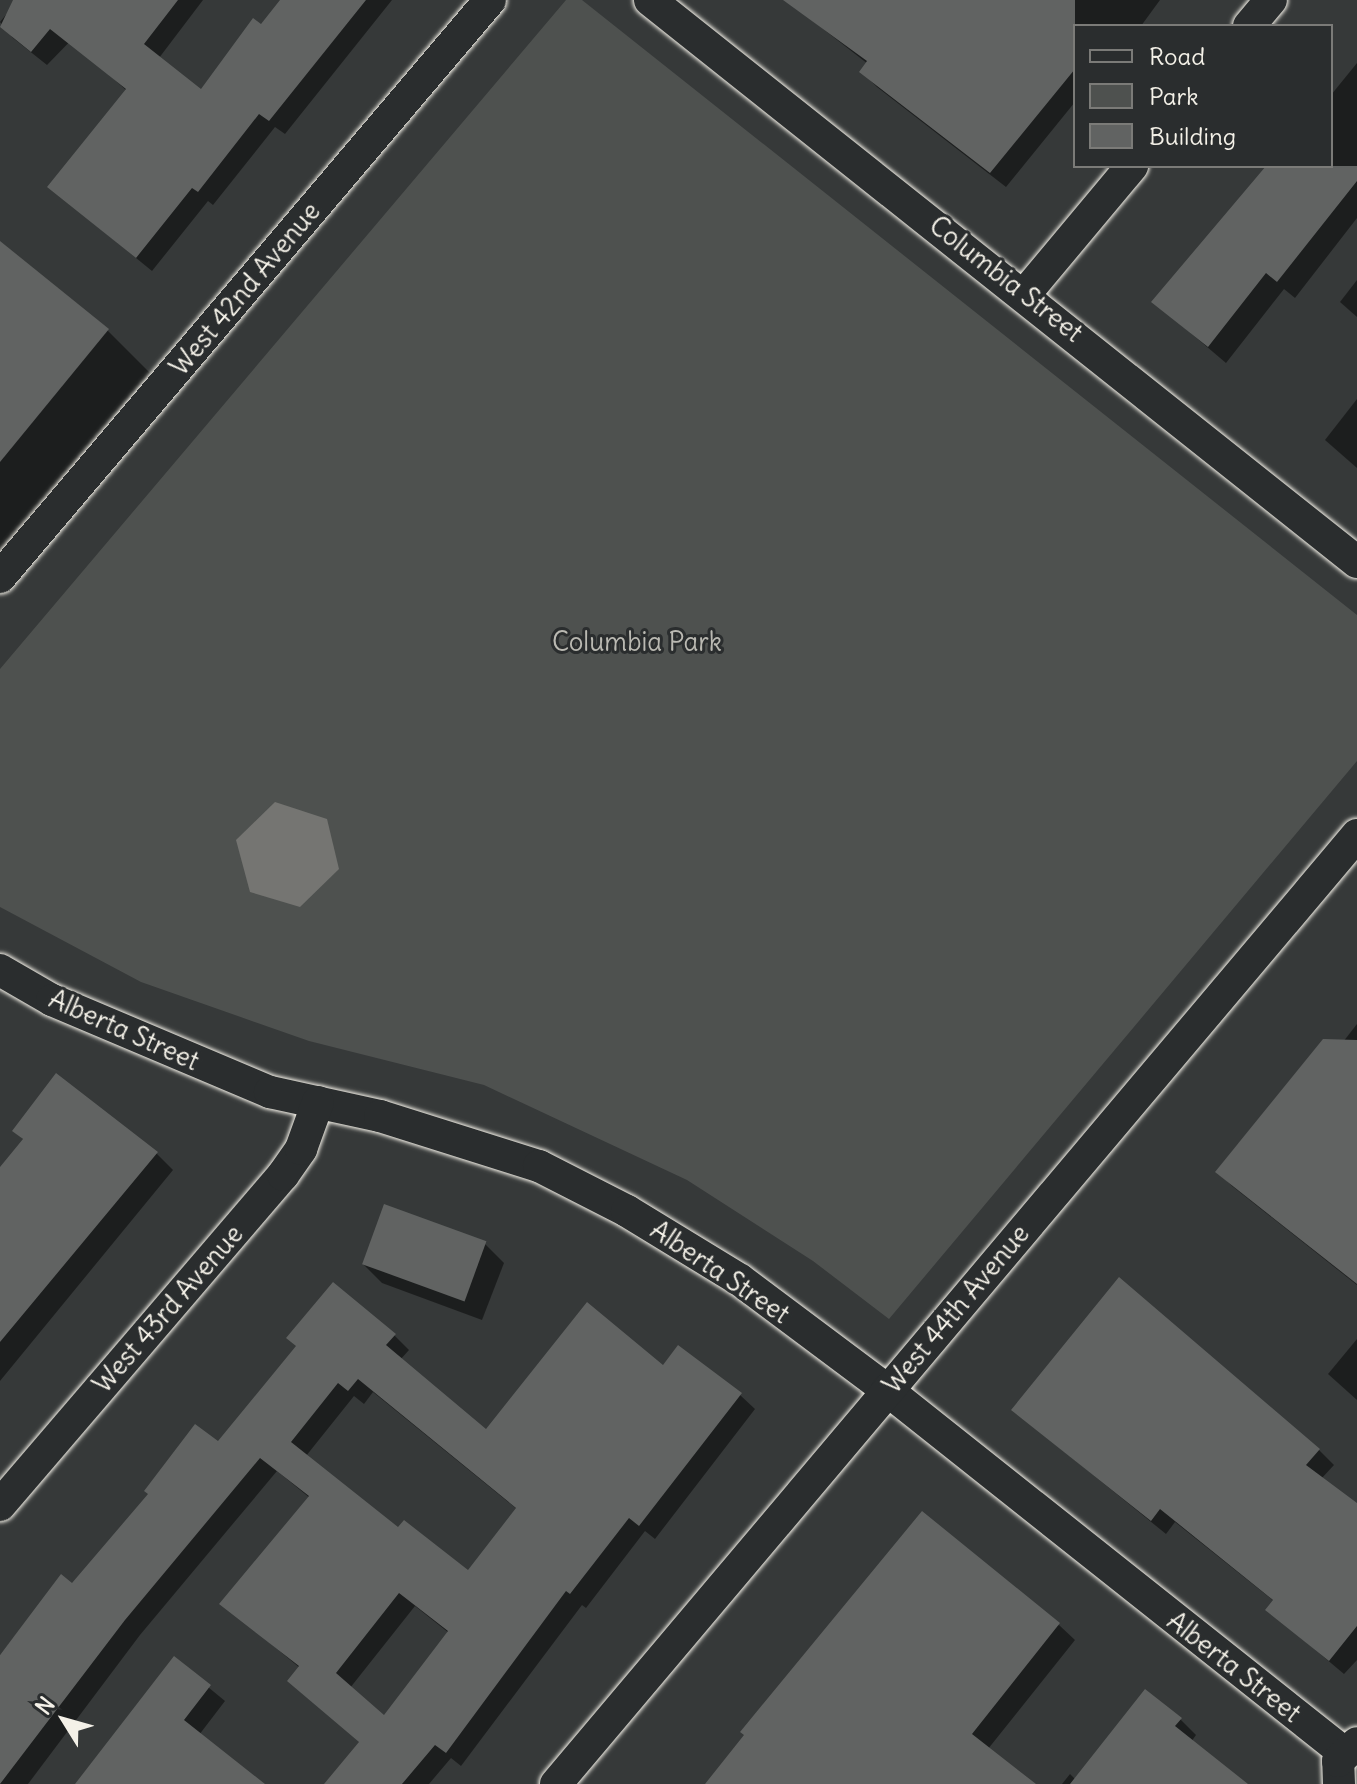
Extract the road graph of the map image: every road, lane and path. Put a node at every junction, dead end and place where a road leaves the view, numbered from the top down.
1 (490, 0) edge
2 (650, 0) edge
3 (1271, 0) edge
4 (1251, 24) edge
5 (1130, 168) edge
6 (1025, 294) junction
7 (1357, 562) edge
8 (0, 577) edge
9 (1357, 835) edge
10 (0, 970) edge
11 (318, 1102) junction
12 (887, 1390) junction
13 (0, 1505) edge
14 (1350, 1748) edge
15 (556, 1784) edge
16 (1339, 1784) edge

1 - 8 street, West 42nd Avenue
2 - 6 street, Columbia Street
3 - 4 street
5 - 6 street
6 - 7 street, Columbia Street
9 - 12 street, West 44th Avenue
10 - 11 street, Alberta Street
11 - 12 street, Alberta Street
11 - 13 street, West 43rd Avenue
12 - 14 street, Alberta Street
12 - 15 street, West 44th Avenue
14 - 16 street

